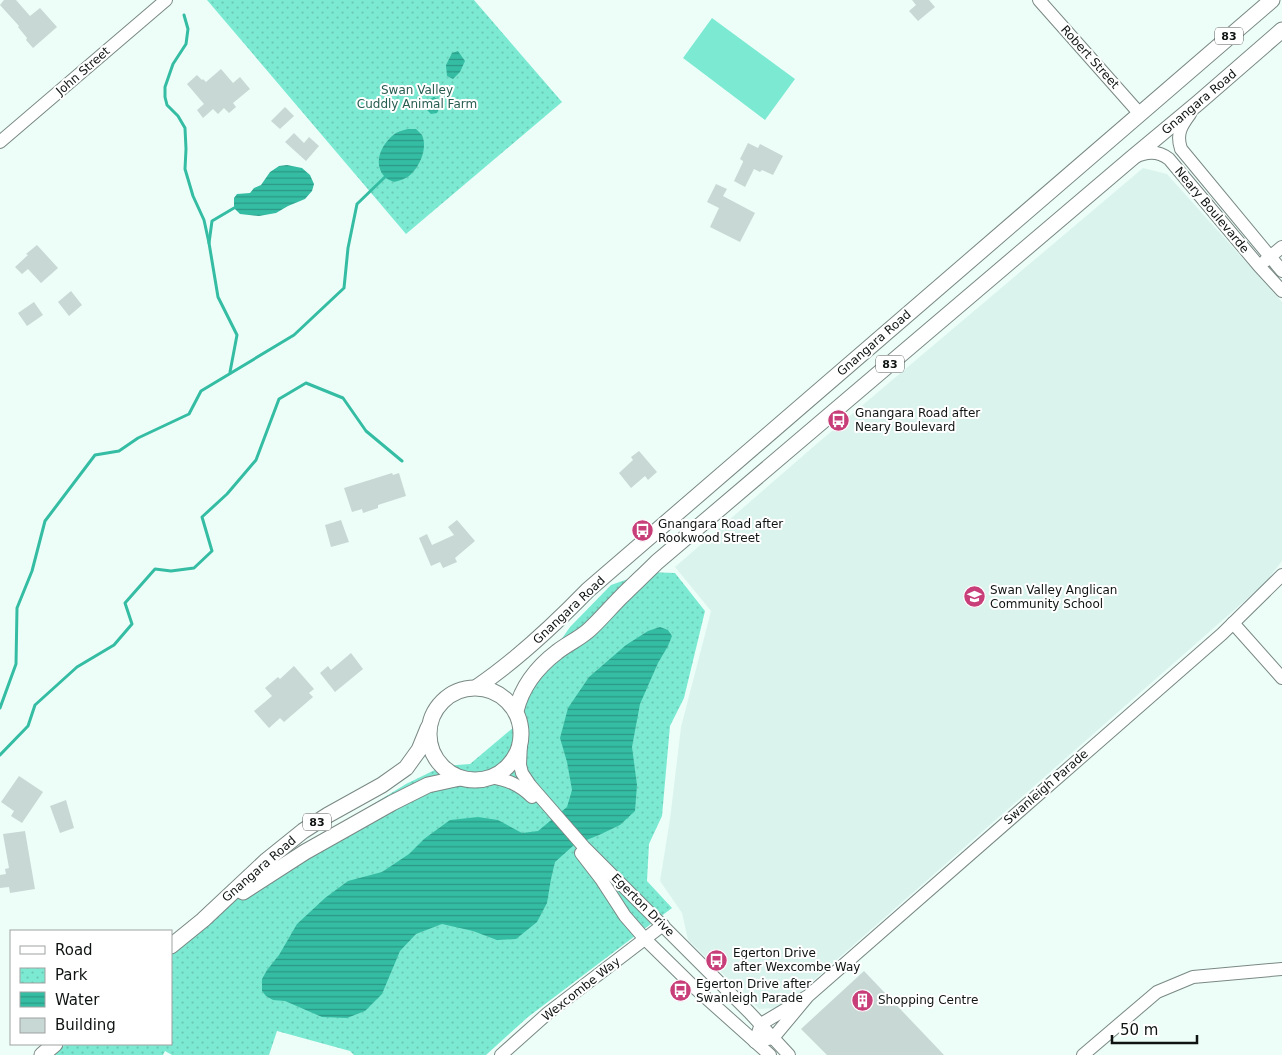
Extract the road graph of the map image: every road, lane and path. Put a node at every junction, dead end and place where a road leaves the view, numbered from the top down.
1 (166, 0) edge
2 (1039, 0) edge
3 (1272, 0) edge
4 (1282, 30) edge
5 (1198, 104) junction
6 (1140, 114) junction
7 (0, 142) edge
8 (1132, 158) junction
9 (1282, 247) edge
10 (1270, 257) junction
11 (1259, 266) junction
12 (1282, 271) edge
13 (1282, 291) edge
14 (1282, 575) edge
15 (1233, 623) junction
16 (1282, 678) edge
17 (477, 687) junction
18 (516, 711) junction
19 (428, 728) junction
20 (521, 742) junction
21 (492, 777) junction
22 (460, 778) junction
23 (548, 810) junction
24 (582, 849) junction
25 (202, 920) junction
26 (663, 925) junction
27 (645, 939) junction
28 (172, 945) edge
29 (1282, 969) edge
30 (808, 996) junction
31 (761, 1024) junction
32 (773, 1038) junction
33 (755, 1042) junction
34 (54, 1045) edge
35 (42, 1055) edge
36 (501, 1055) edge
37 (770, 1055) edge
38 (789, 1055) edge
39 (1084, 1055) edge

1 - 7 street, John Street
2 - 6 street, Robert Street
3 - 6 main road, Gnangara Road / 83
4 - 5 main road, Gnangara Road / 83
5 - 8 main road, Gnangara Road / 83
5 - 10 street, Neary Boulevarde
6 - 17 main road, Gnangara Road / 83
8 - 11 street, Neary Boulevarde
8 - 18 main road, Gnangara Road / 83
9 - 10 street
10 - 11 street
10 - 12 street, Neary Boulevarde
11 - 13 street, Neary Boulevarde
14 - 15 street, Swanleigh Parade
15 - 16 street
15 - 30 street, Swanleigh Parade
17 - 18 main road
17 - 19 main road, 83
18 - 20 main road
19 - 22 main road
19 - 25 main road, Gnangara Road / 83
20 - 21 main road
20 - 23 street, Egerton Drive
21 - 22 main road, 83
21 - 23 street, Egerton Drive
22 - 25 main road, Gnangara Road / 83
23 - 24 street, Egerton Drive
24 - 26 street, Egerton Drive
24 - 27 street, Egerton Drive
25 - 28 main road, Gnangara Road / 83
26 - 27 street, Wexcombe Way
26 - 31 street, Egerton Drive
27 - 33 street, Egerton Drive
27 - 36 street, Wexcombe Way
29 - 39 street
30 - 31 street, Swanleigh Parade
30 - 32 street, Swanleigh Parade
31 - 32 street, Egerton Drive
31 - 33 street
32 - 33 street
32 - 38 street, Egerton Drive
33 - 37 street, Egerton Drive
34 - 35 main road

